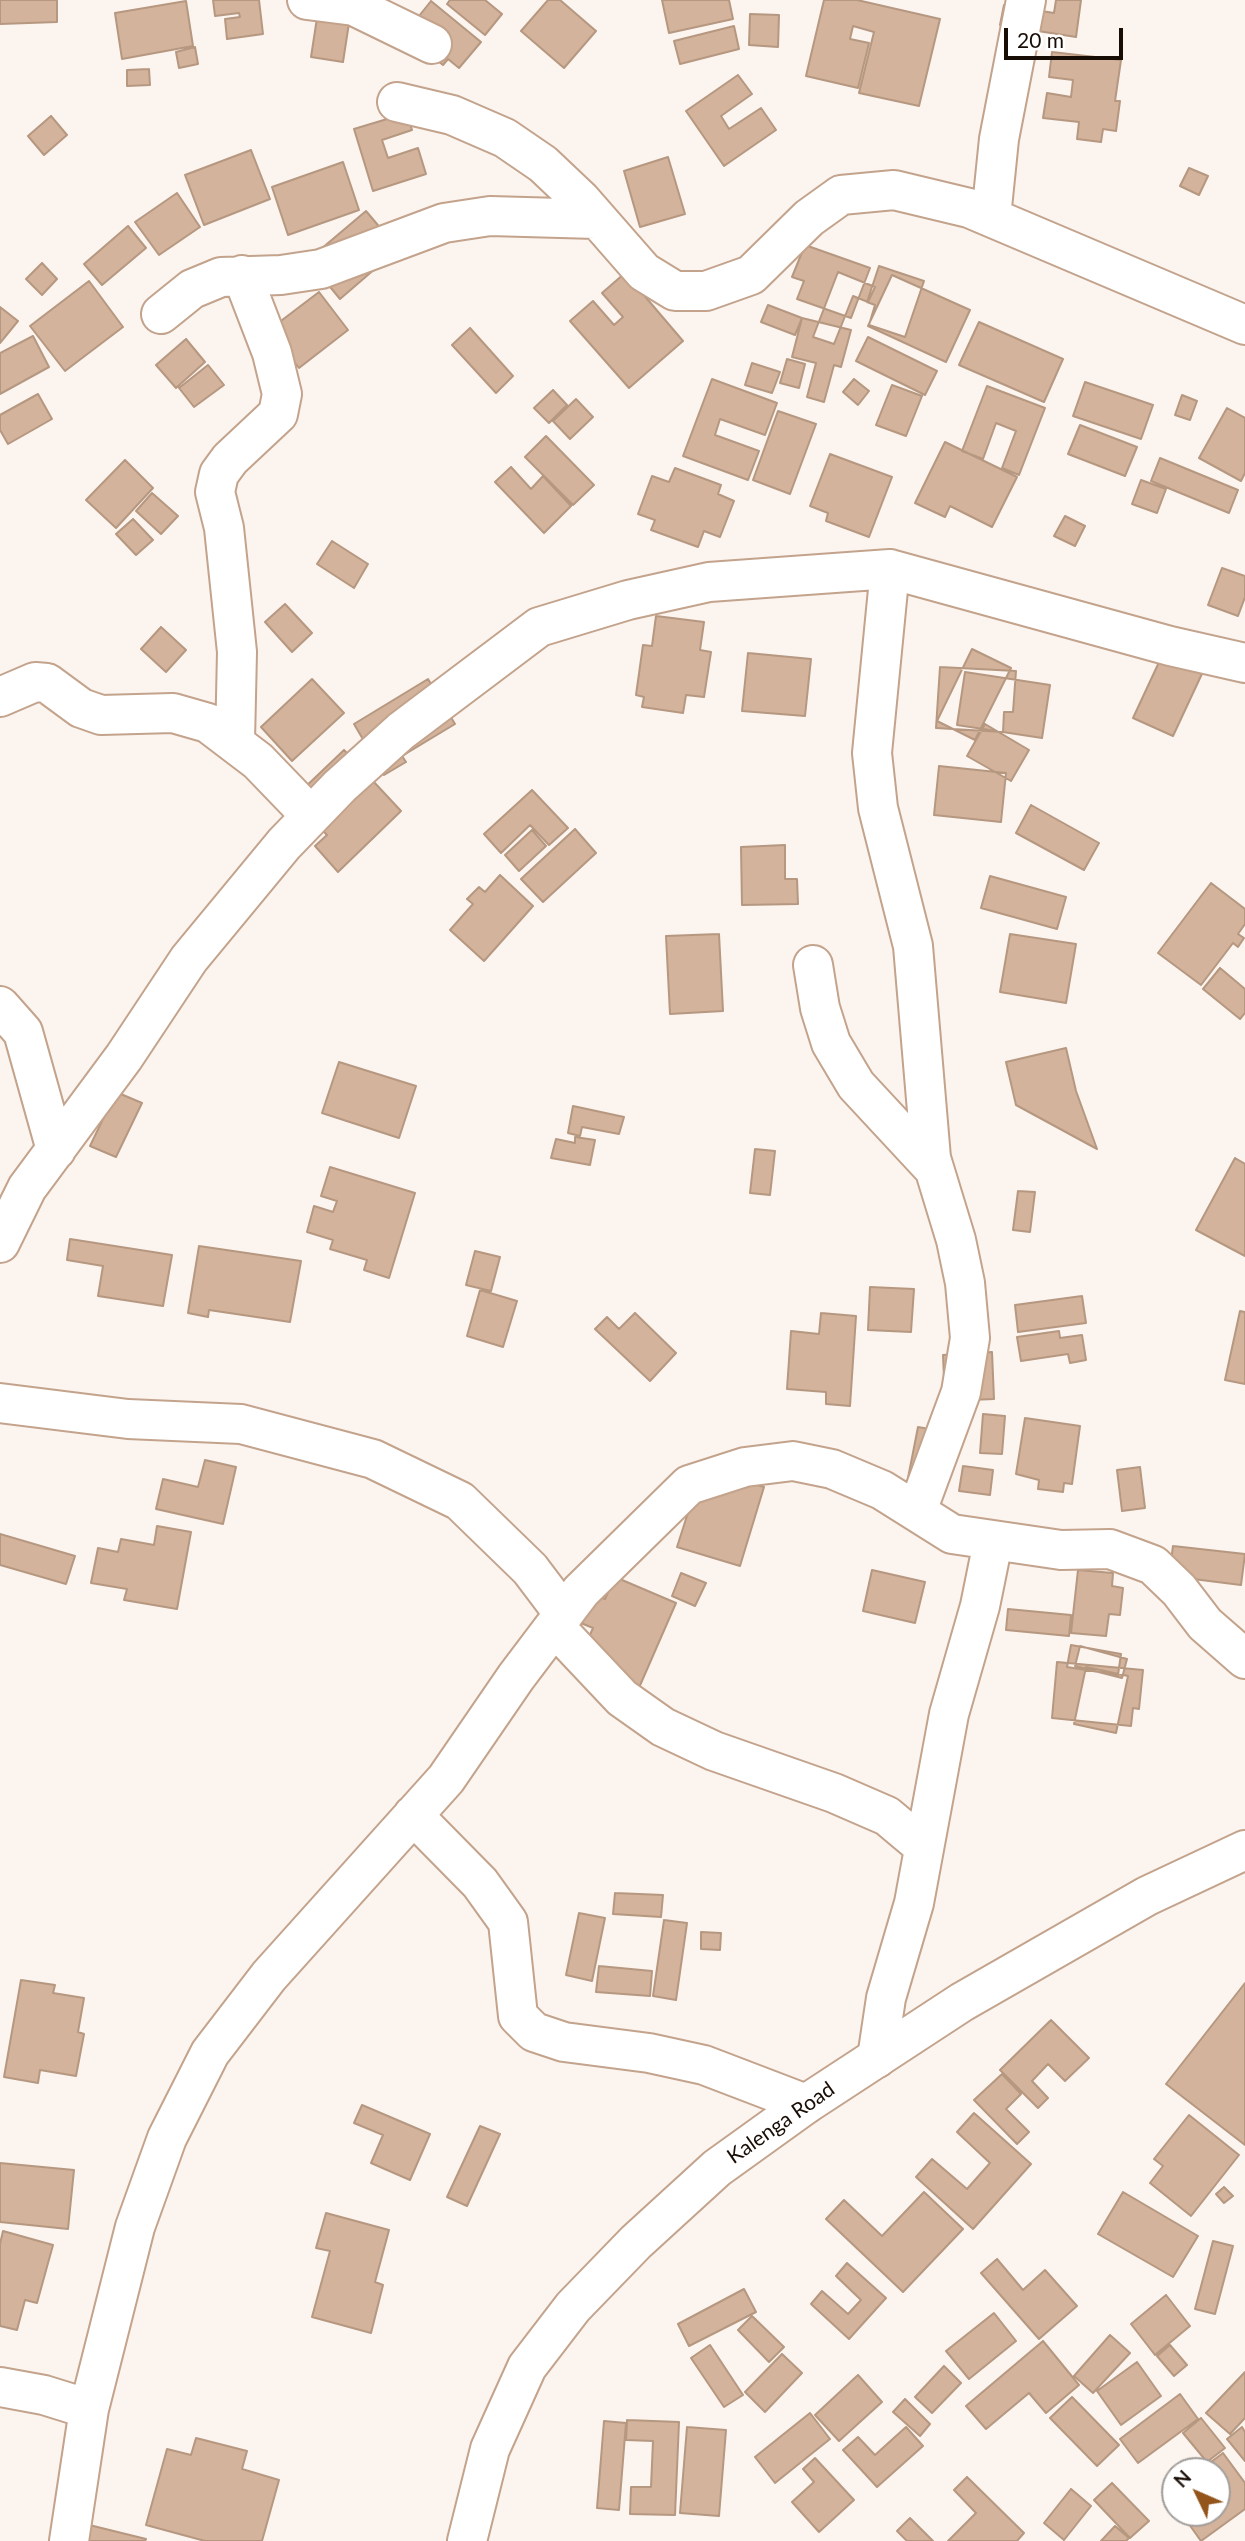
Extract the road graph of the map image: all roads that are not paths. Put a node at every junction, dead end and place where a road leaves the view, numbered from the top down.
1 (307, 0) edge
2 (1026, 0) edge
3 (432, 44) dead end
4 (397, 102) dead end
5 (992, 217) junction
6 (596, 219) junction
7 (242, 275) junction
8 (160, 314) dead end
9 (1245, 325) edge
10 (890, 569) junction
11 (1245, 663) edge
12 (0, 697) edge
13 (235, 741) junction
14 (311, 816) junction
15 (813, 965) dead end
16 (0, 1006) edge
17 (56, 1150) junction
18 (934, 1169) junction
19 (0, 1243) edge
20 (0, 1403) edge
21 (917, 1511) junction
22 (993, 1542) junction
23 (560, 1620) junction
24 (1245, 1659) edge
25 (413, 1815) junction
26 (924, 1847) junction
27 (1245, 1850) edge
28 (877, 2058) junction
29 (806, 2105) junction
30 (0, 2387) edge
31 (89, 2409) junction
32 (69, 2541) edge
33 (467, 2541) edge

1 - 3 street
2 - 5 street
4 - 6 street
5 - 6 street
5 - 9 street
6 - 7 street
7 - 8 street
7 - 13 street
10 - 11 street
10 - 14 street
10 - 18 street
12 - 13 street
13 - 14 street
14 - 17 street
15 - 18 street
16 - 17 street
17 - 19 street
18 - 21 street
20 - 23 street
21 - 22 street
21 - 23 street
22 - 24 street
22 - 26 street
23 - 25 street
23 - 26 street
25 - 29 street
25 - 31 street
26 - 28 street
27 - 28 street, Kalenga Road
28 - 29 street, Kalenga Road
29 - 33 street, Kalenga Road
30 - 31 street
31 - 32 street

